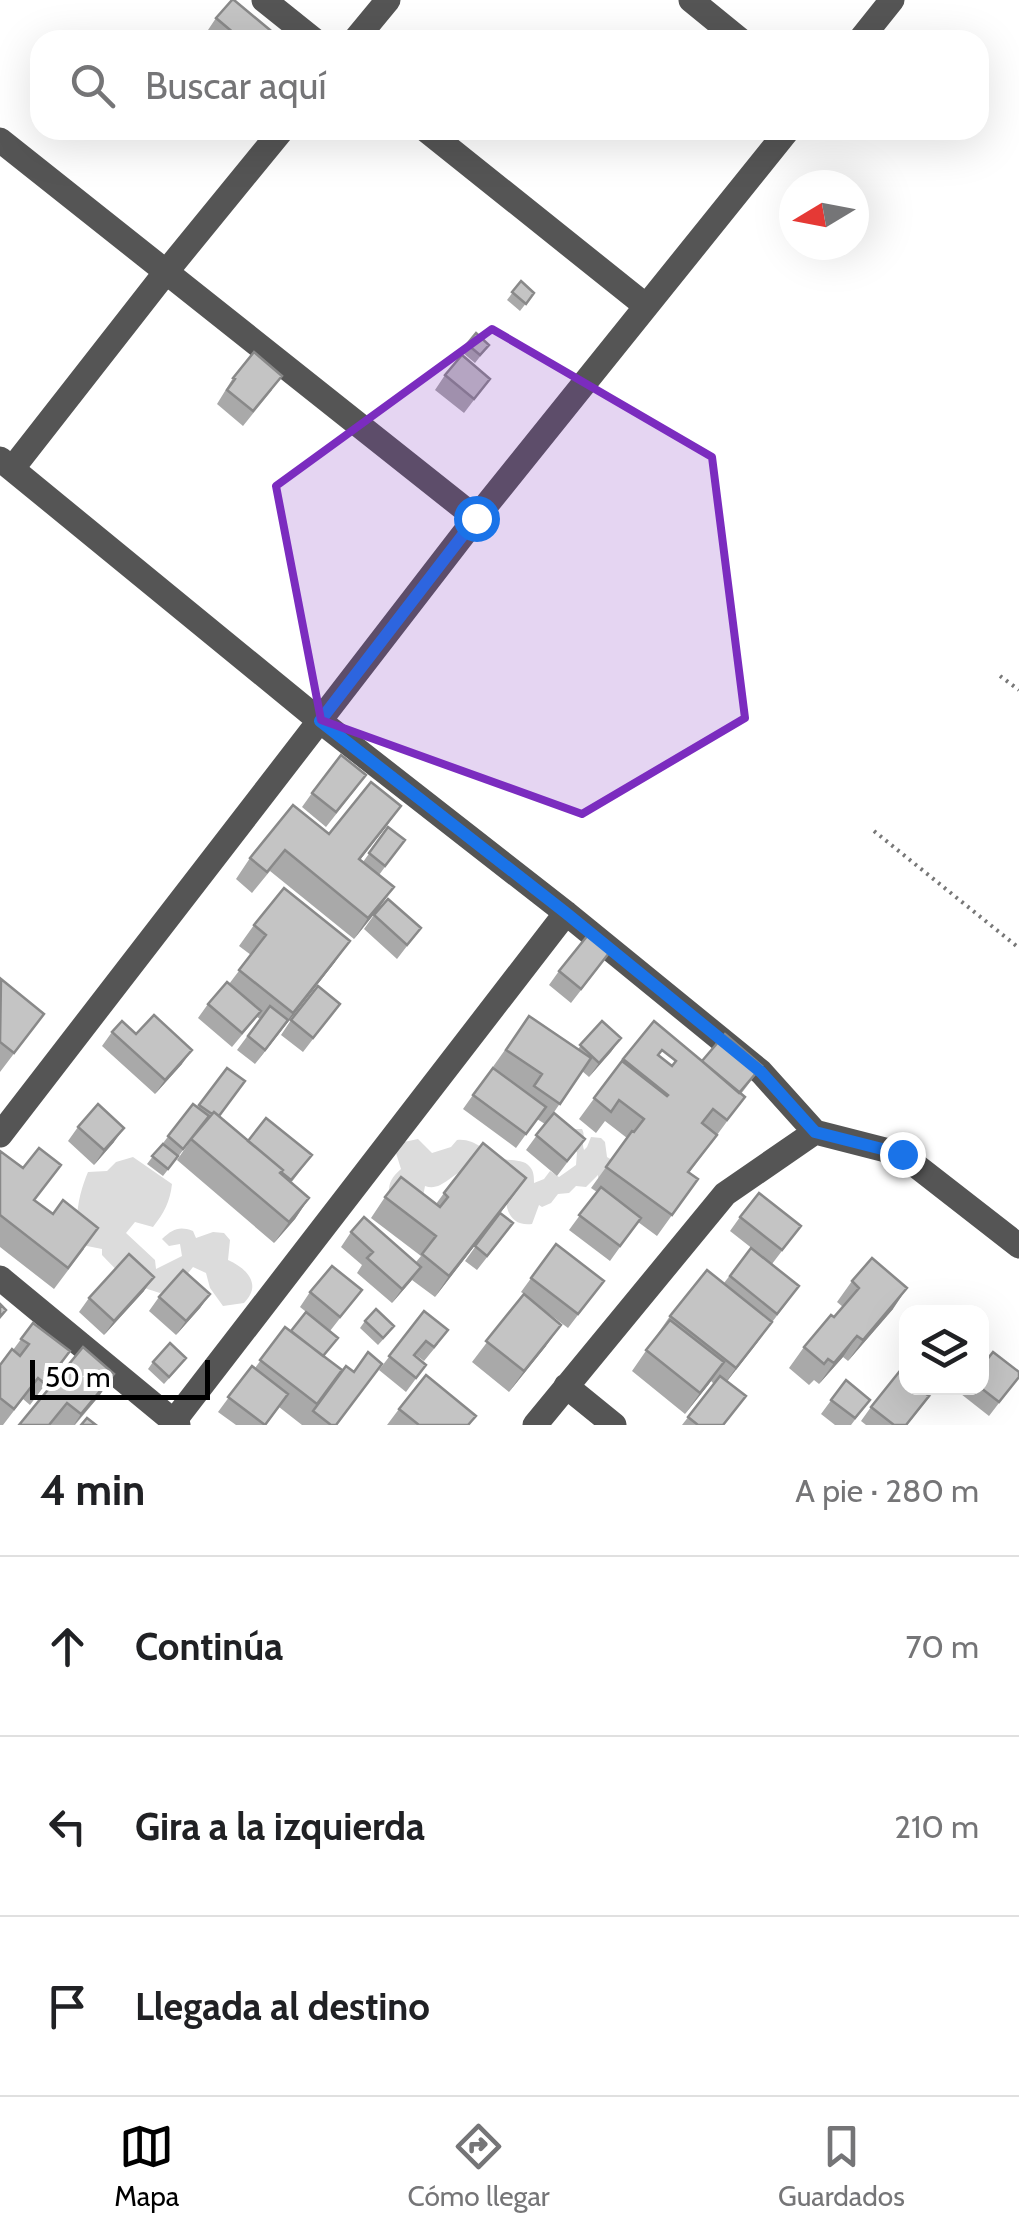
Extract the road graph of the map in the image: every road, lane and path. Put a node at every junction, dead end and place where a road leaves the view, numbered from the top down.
1 (264, 0) edge
2 (388, 0) edge
3 (691, 0) edge
4 (892, 0) edge
5 (302, 30) edge
6 (363, 30) edge
7 (728, 30) edge
8 (868, 30) edge
9 (0, 140) edge
10 (274, 140) edge
11 (438, 140) edge
12 (780, 140) edge
13 (166, 272) junction
14 (646, 306) junction
15 (6, 464) edge
16 (476, 518) junction
17 (1000, 676) dead end
18 (1019, 690) edge
19 (320, 721) junction
20 (874, 832) dead end
21 (566, 913) junction
22 (1019, 948) edge
23 (815, 1132) junction
24 (0, 1135) edge
25 (1019, 1246) edge
26 (0, 1278) edge
27 (566, 1386) junction
28 (174, 1424) edge
29 (535, 1425) edge
30 (614, 1425) edge

1 - 5 street
2 - 6 street
3 - 7 street
4 - 8 street
9 - 13 street
10 - 13 street
11 - 14 street
12 - 14 street
13 - 15 street
13 - 16 street
14 - 16 street
15 - 19 street
16 - 19 street
17 - 18 path
19 - 21 street
19 - 24 street
20 - 22 path
21 - 23 street
21 - 28 street
23 - 25 street
23 - 27 street
26 - 28 street
27 - 29 street
27 - 30 street

